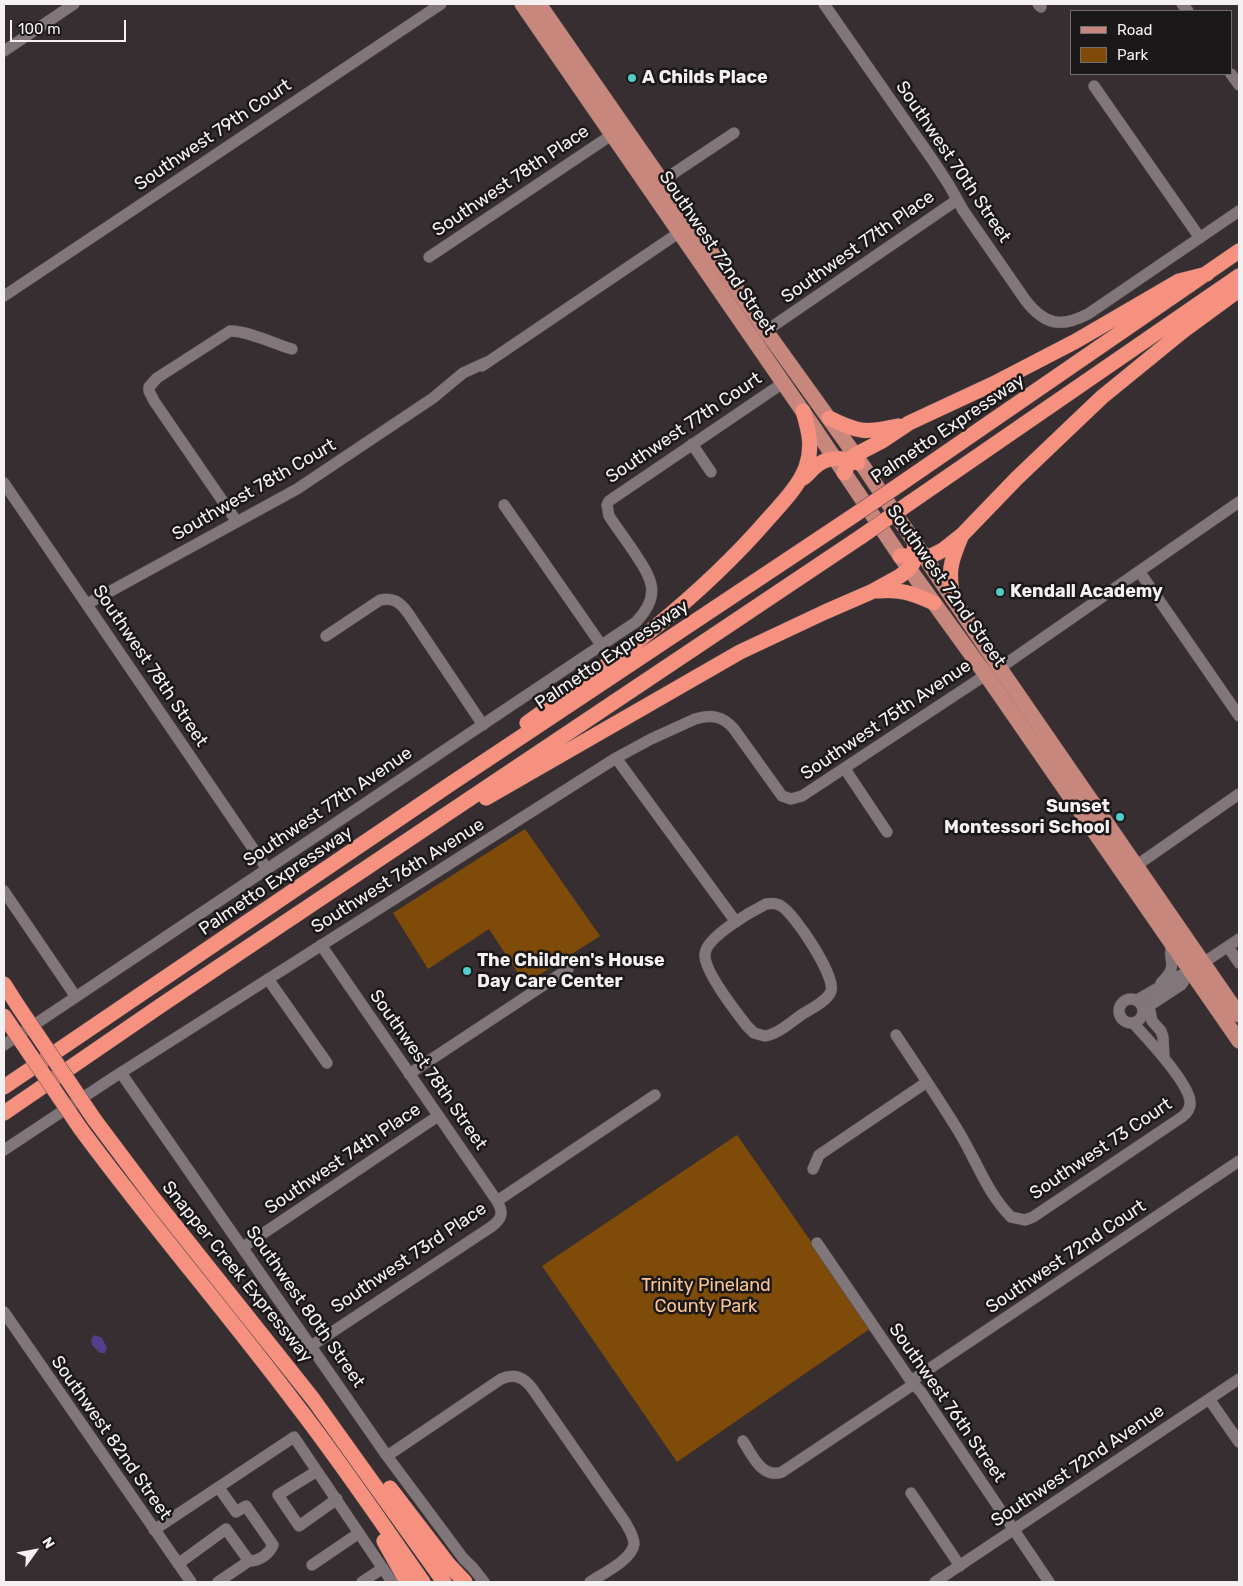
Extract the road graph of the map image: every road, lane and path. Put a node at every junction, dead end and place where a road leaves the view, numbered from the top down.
1 (74, 4) edge
2 (441, 4) edge
3 (522, 4) edge
4 (539, 4) edge
5 (824, 4) edge
6 (4, 51) edge
7 (1094, 86) dead end
8 (734, 133) dead end
9 (613, 134) junction
10 (662, 181) junction
11 (957, 200) junction
12 (1239, 212) edge
13 (686, 229) junction
14 (1200, 238) junction
15 (1239, 251) edge
16 (429, 258) dead end
17 (1207, 274) junction
18 (1239, 276) edge
19 (1239, 290) edge
20 (4, 296) edge
21 (760, 335) junction
22 (292, 349) dead end
23 (797, 374) junction
24 (783, 383) junction
25 (803, 411) junction
26 (829, 418) junction
27 (909, 423) junction
28 (692, 444) junction
29 (834, 458) junction
30 (852, 463) junction
31 (711, 472) dead end
32 (800, 480) junction
33 (4, 484) edge
34 (1239, 502) edge
35 (504, 505) dead end
36 (237, 522) junction
37 (962, 535) junction
38 (913, 556) junction
39 (1139, 571) junction
40 (652, 584) joint
41 (871, 592) junction
42 (953, 599) junction
43 (934, 603) junction
44 (87, 604) junction
45 (326, 636) dead end
46 (602, 646) junction
47 (992, 671) junction
48 (1239, 716) edge
49 (483, 725) junction
50 (616, 758) junction
51 (845, 769) junction
52 (452, 783) junction
53 (1239, 794) edge
54 (799, 798) joint
55 (468, 800) junction
56 (887, 832) dead end
57 (267, 869) junction
58 (1130, 870) junction
59 (4, 891) edge
60 (736, 922) junction
61 (1239, 939) edge
62 (1172, 943) junction
63 (320, 945) junction
64 (1228, 947) junction
65 (1239, 963) edge
66 (1197, 967) junction
67 (568, 969) dead end
68 (268, 979) junction
69 (4, 984) edge
70 (1159, 986) junction
71 (76, 997) junction
72 (1136, 1000) junction
73 (1146, 1008) junction
74 (1239, 1015) edge
75 (4, 1016) edge
76 (1133, 1023) junction
77 (896, 1035) dead end
78 (1164, 1038) junction
79 (1239, 1041) edge
80 (4, 1045) edge
81 (1153, 1046) junction
82 (1164, 1056) junction
83 (327, 1063) dead end
84 (121, 1073) junction
85 (409, 1074) junction
86 (52, 1081) junction
87 (927, 1082) junction
88 (4, 1087) edge
89 (655, 1095) dead end
90 (4, 1112) edge
91 (438, 1116) junction
92 (4, 1122) edge
93 (4, 1150) edge
94 (1239, 1161) edge
95 (813, 1169) dead end
96 (497, 1201) junction
97 (502, 1216) joint
98 (817, 1243) dead end
99 (243, 1247) junction
100 (4, 1312) edge
101 (311, 1346) junction
102 (1239, 1379) edge
103 (913, 1383) junction
104 (1209, 1399) junction
105 (322, 1411) junction
106 (742, 1441) dead end
107 (1239, 1442) edge
108 (387, 1456) junction
109 (341, 1465) junction
110 (317, 1471) junction
111 (219, 1488) junction
112 (911, 1493) dead end
113 (337, 1499) junction
114 (154, 1530) junction
115 (1013, 1530) junction
116 (359, 1533) junction
117 (463, 1558) junction
118 (249, 1561) junction
119 (178, 1564) junction
120 (312, 1565) dead end
121 (960, 1566) junction
122 (383, 1568) junction
123 (191, 1582) edge
124 (218, 1582) edge
125 (362, 1582) edge
126 (392, 1582) edge
127 (407, 1582) edge
128 (423, 1582) edge
129 (444, 1582) edge
130 (465, 1582) edge
131 (472, 1582) edge
132 (484, 1582) edge
133 (590, 1582) edge
134 (935, 1582) edge
135 (1049, 1582) edge

1 - 6 street
2 - 20 street, Southwest 79th Court
3 - 9 main road, Southwest 72nd Street
4 - 10 main road, Southwest 72nd Street
5 - 11 street, Southwest 70th Street
7 - 14 street
8 - 10 street
9 - 13 main road, Southwest 72nd Street
9 - 16 street, Southwest 78th Place
10 - 13 main road, Southwest 72nd Street
11 - 14 street, Southwest 70th Street
11 - 21 street, Southwest 77th Place
12 - 14 street
13 - 21 main road, Southwest 72nd Street
13 - 36 street, Southwest 78th Court
15 - 17 highway, Palmetto Expressway
17 - 27 highway
17 - 52 highway, Palmetto Expressway, bridge
18 - 55 highway, bridge
19 - 37 highway
21 - 23 main road, Southwest 72nd Street
21 - 24 main road, Southwest 72nd Street
22 - 36 street
23 - 24 main road
23 - 26 main road, Southwest 72nd Street
24 - 25 main road, Southwest 72nd Street
24 - 28 street, Southwest 77th Court
25 - 29 main road, Southwest 72nd Street
25 - 32 highway
26 - 27 highway
26 - 30 main road, Southwest 72nd Street
27 - 30 highway
28 - 31 street
28 - 40 street, Southwest 77th Court
29 - 30 highway
29 - 32 highway
30 - 38 main road, Southwest 72nd Street
32 - 52 highway
33 - 44 street, Southwest 78th Street
34 - 39 street, Southwest 75th Avenue
35 - 46 street
36 - 44 street, Southwest 78th Court
37 - 38 highway
37 - 42 highway
38 - 41 highway
38 - 42 main road, Southwest 72nd Street
38 - 43 main road, Southwest 72nd Street
39 - 47 street, Southwest 75th Avenue
39 - 48 street
40 - 46 street, Southwest 77th Avenue
41 - 43 highway
41 - 55 highway
42 - 47 main road, Southwest 72nd Street
43 - 47 main road, Southwest 72nd Street
44 - 57 street, Southwest 78th Street
45 - 49 street
46 - 49 street, Southwest 77th Avenue
47 - 51 street, Southwest 75th Avenue
47 - 58 main road, Southwest 72nd Street
49 - 57 street, Southwest 77th Avenue
50 - 54 street, Southwest 76th Avenue
50 - 60 street
50 - 63 street, Southwest 76th Avenue
51 - 54 street, Southwest 75th Avenue
51 - 56 street
52 - 88 highway, Palmetto Expressway
53 - 58 street
55 - 86 highway
57 - 71 street, Southwest 77th Avenue
58 - 62 main road, Southwest 72nd Street
58 - 66 main road, Southwest 72nd Street
59 - 71 street
60 - 60 street
61 - 64 street
62 - 66 main road, Southwest 72nd Street
62 - 70 street
63 - 68 street, Southwest 76th Avenue
63 - 85 street, Southwest 78th Street
64 - 65 street
64 - 66 street
66 - 70 street
66 - 73 street
66 - 74 main road, Southwest 72nd Street
66 - 79 main road, Southwest 72nd Street
67 - 85 street
68 - 83 street
68 - 84 street, Southwest 76th Avenue
69 - 105 highway, Snapper Creek Expressway, bridge
70 - 72 street
71 - 80 street, Southwest 77th Avenue
72 - 73 street
72 - 76 street
73 - 76 street
73 - 78 street
75 - 109 highway, Snapper Creek Expressway, bridge
76 - 81 street, Southwest 73 Court
77 - 87 street, Southwest 73 Court
78 - 81 street
78 - 82 street
81 - 82 street, Southwest 73 Court
82 - 87 street, Southwest 73 Court
84 - 93 street, Southwest 76th Avenue
84 - 99 street, Southwest 80th Street
85 - 91 street, Southwest 78th Street
86 - 90 highway
86 - 92 highway
87 - 95 street
89 - 96 street, Southwest 73rd Place
91 - 96 street, Southwest 78th Street
91 - 99 street, Southwest 74th Place
94 - 103 street, Southwest 72nd Court
96 - 97 street, Southwest 78th Street
97 - 101 street, Southwest 73rd Place
98 - 103 street, Southwest 76th Street
99 - 101 street, Southwest 80th Street
100 - 114 street, Southwest 82nd Street
101 - 108 street, Southwest 80th Street
102 - 104 street, Southwest 72nd Avenue
103 - 106 street, Southwest 72nd Court
103 - 115 street, Southwest 76th Street
104 - 107 street
104 - 115 street, Southwest 72nd Avenue
105 - 129 highway, Snapper Creek Expressway
105 - 130 highway
108 - 117 street, Southwest 80th Street
108 - 133 street
109 - 127 highway
109 - 128 highway, Snapper Creek Expressway
110 - 111 street
110 - 113 street
110 - 113 street
111 - 114 street
111 - 118 street
112 - 121 street
113 - 116 street
114 - 119 street, Southwest 82nd Street
115 - 121 street, Southwest 72nd Avenue
115 - 135 street, Southwest 76th Street
116 - 120 street
116 - 122 street
117 - 131 street, Southwest 80th Street
117 - 132 street, Southwest 80th Street
118 - 119 street
118 - 124 street
119 - 123 street, Southwest 82nd Street
121 - 134 street, Southwest 72nd Avenue
122 - 125 street
122 - 126 street

